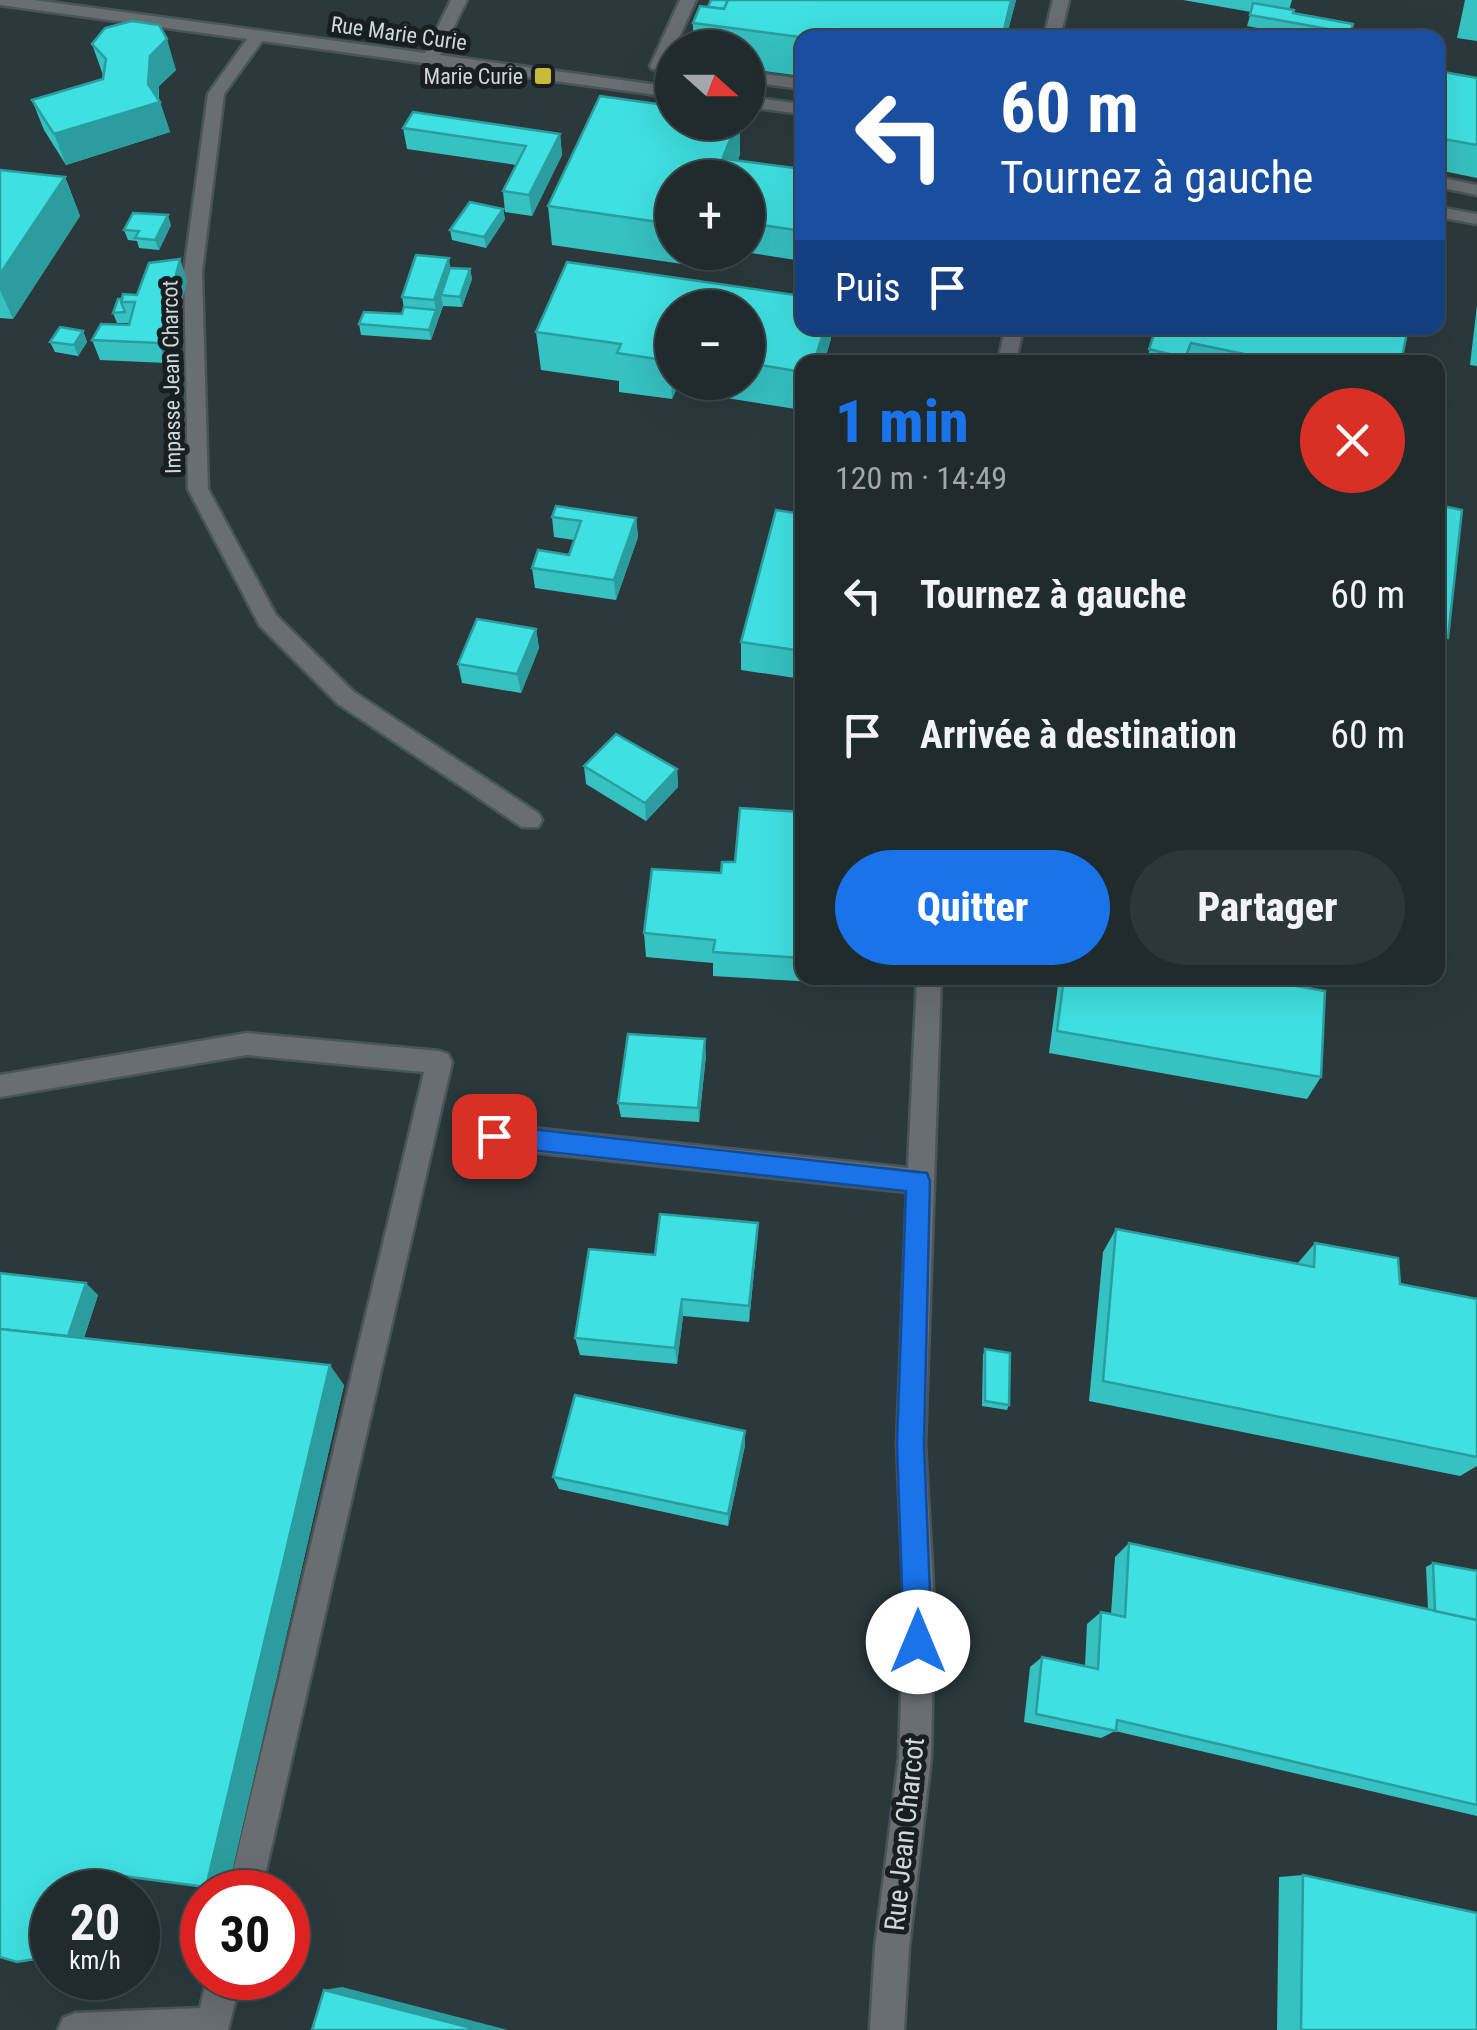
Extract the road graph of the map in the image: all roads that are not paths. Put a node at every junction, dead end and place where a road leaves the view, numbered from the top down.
1 (0, 0) edge
2 (460, 0) edge
3 (688, 0) edge
4 (1061, 0) edge
5 (674, 30) edge
6 (1054, 30) edge
7 (256, 37) junction
8 (430, 60) junction
9 (765, 79) edge
10 (795, 83) edge
11 (655, 90) edge
12 (765, 105) edge
13 (795, 109) edge
14 (1445, 183) edge
15 (1477, 190) edge
16 (1445, 213) edge
17 (1477, 219) edge
18 (530, 820) dead end
19 (929, 985) edge
20 (0, 1086) edge
21 (494, 1136) dead end
22 (918, 1181) junction
23 (249, 1870) edge
24 (219, 2000) edge
25 (75, 2030) edge
26 (888, 2030) edge

1 - 7 street, Rue Marie Curie
2 - 8 street
3 - 5 street
4 - 6 street
7 - 8 street, Rue Marie Curie
7 - 18 street, Impasse Jean Charcot
8 - 11 street, Rue Marie Curie
9 - 10 street
12 - 13 street
14 - 15 street
16 - 17 street
19 - 22 street, Rue Jean Charcot
20 - 23 street
21 - 22 street
22 - 26 street, Rue Jean Charcot
24 - 25 street

